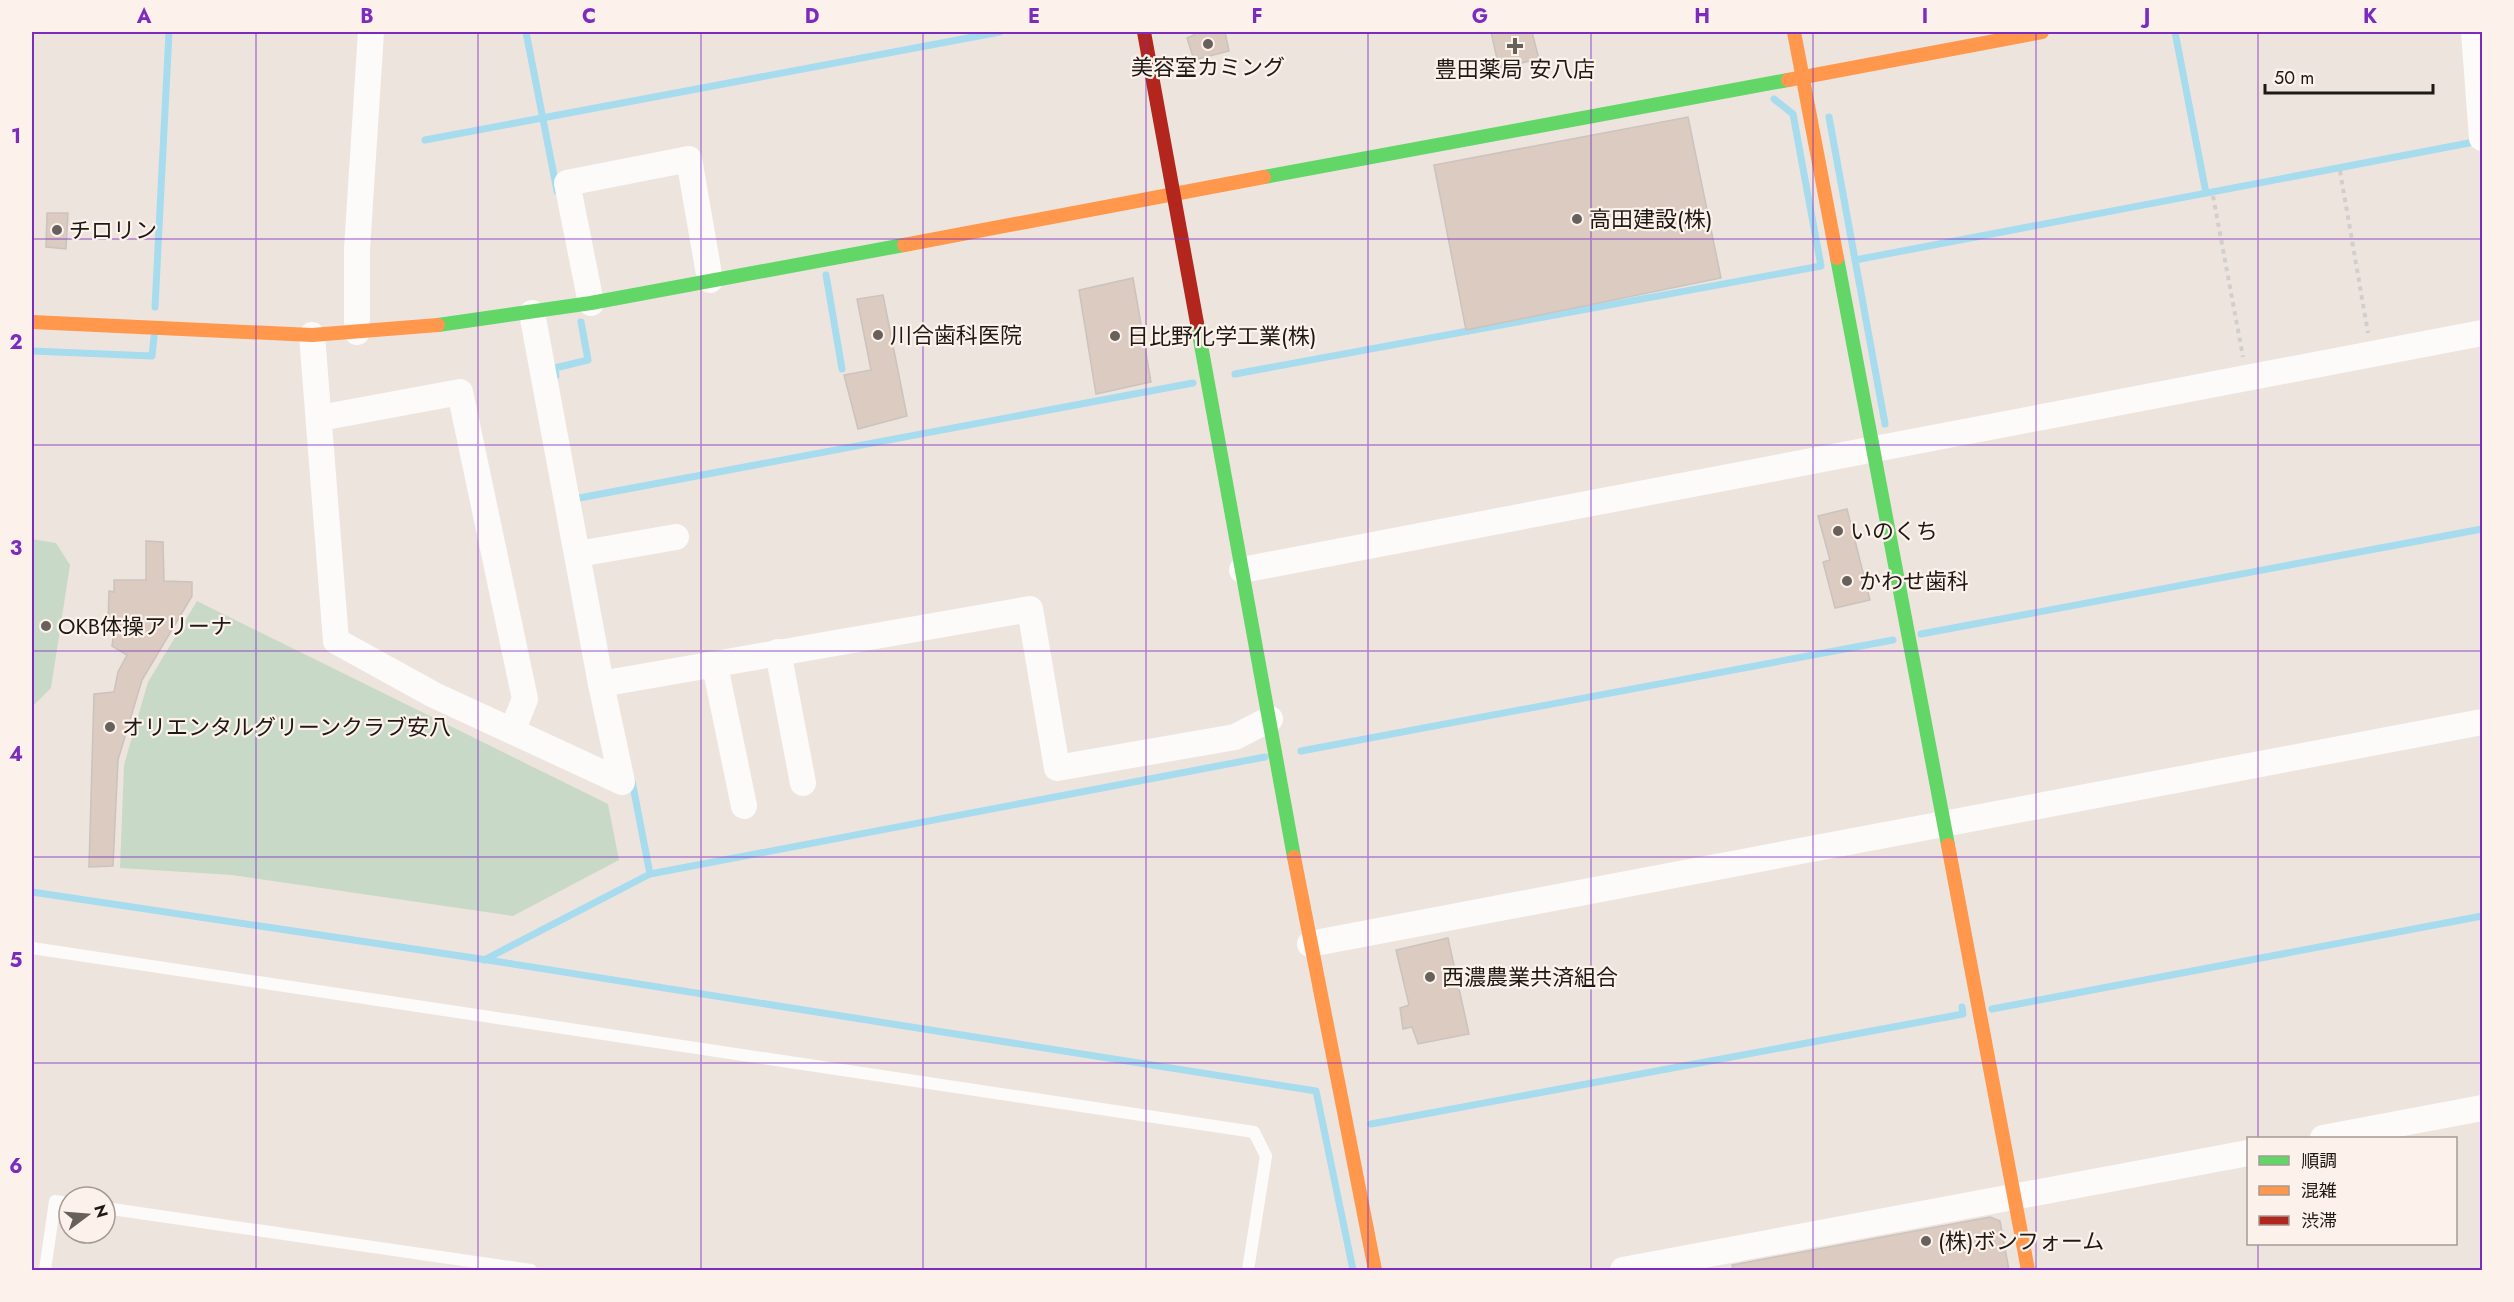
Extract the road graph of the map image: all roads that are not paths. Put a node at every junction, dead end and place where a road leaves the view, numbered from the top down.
1 (371, 32) edge
2 (1144, 32) edge
3 (1794, 32) edge
4 (2042, 32) edge
5 (2475, 32) edge
6 (1803, 77) junction
7 (2482, 138) edge
8 (1173, 194) junction
9 (710, 280) junction
10 (591, 303) junction
11 (532, 313) junction
12 (32, 322) edge
13 (357, 332) junction
14 (2482, 333) edge
15 (312, 334) junction
16 (320, 418) junction
17 (1872, 449) junction
18 (675, 537) dead end
19 (578, 554) junction
20 (1242, 570) junction
21 (778, 652) junction
22 (715, 666) junction
23 (601, 684) junction
24 (1270, 719) junction
25 (2482, 722) edge
26 (512, 731) junction
27 (803, 783) dead end
28 (744, 806) dead end
29 (1943, 823) junction
30 (1310, 944) junction
31 (32, 948) edge
32 (2482, 1108) edge
33 (2328, 1137) edge
34 (2247, 1153) edge
35 (2015, 1197) junction
36 (57, 1201) edge
37 (117, 1210) edge
38 (1725, 1261) edge
39 (45, 1270) edge
40 (531, 1270) edge
41 (1248, 1270) edge
42 (1374, 1270) edge
43 (1623, 1270) edge
44 (2028, 1270) edge

1 - 13 street
2 - 8 street
3 - 6 street
4 - 6 street
5 - 7 street
6 - 8 street
6 - 17 street
8 - 9 street
8 - 20 street
9 - 10 street
9 - 10 street
10 - 11 street
11 - 13 street
11 - 19 street
12 - 15 street
13 - 15 street
14 - 17 street
15 - 16 street
16 - 26 street
16 - 26 street
17 - 20 street
17 - 29 street
18 - 19 street
19 - 23 street
20 - 24 street
21 - 22 street
21 - 24 street
21 - 27 street
22 - 23 street
22 - 28 street
23 - 26 street
24 - 30 street
25 - 29 street
29 - 30 street
29 - 35 street
30 - 42 street
31 - 41 lane
32 - 33 street
34 - 35 street
35 - 38 street
35 - 44 street
36 - 39 lane
37 - 40 lane
38 - 43 street

